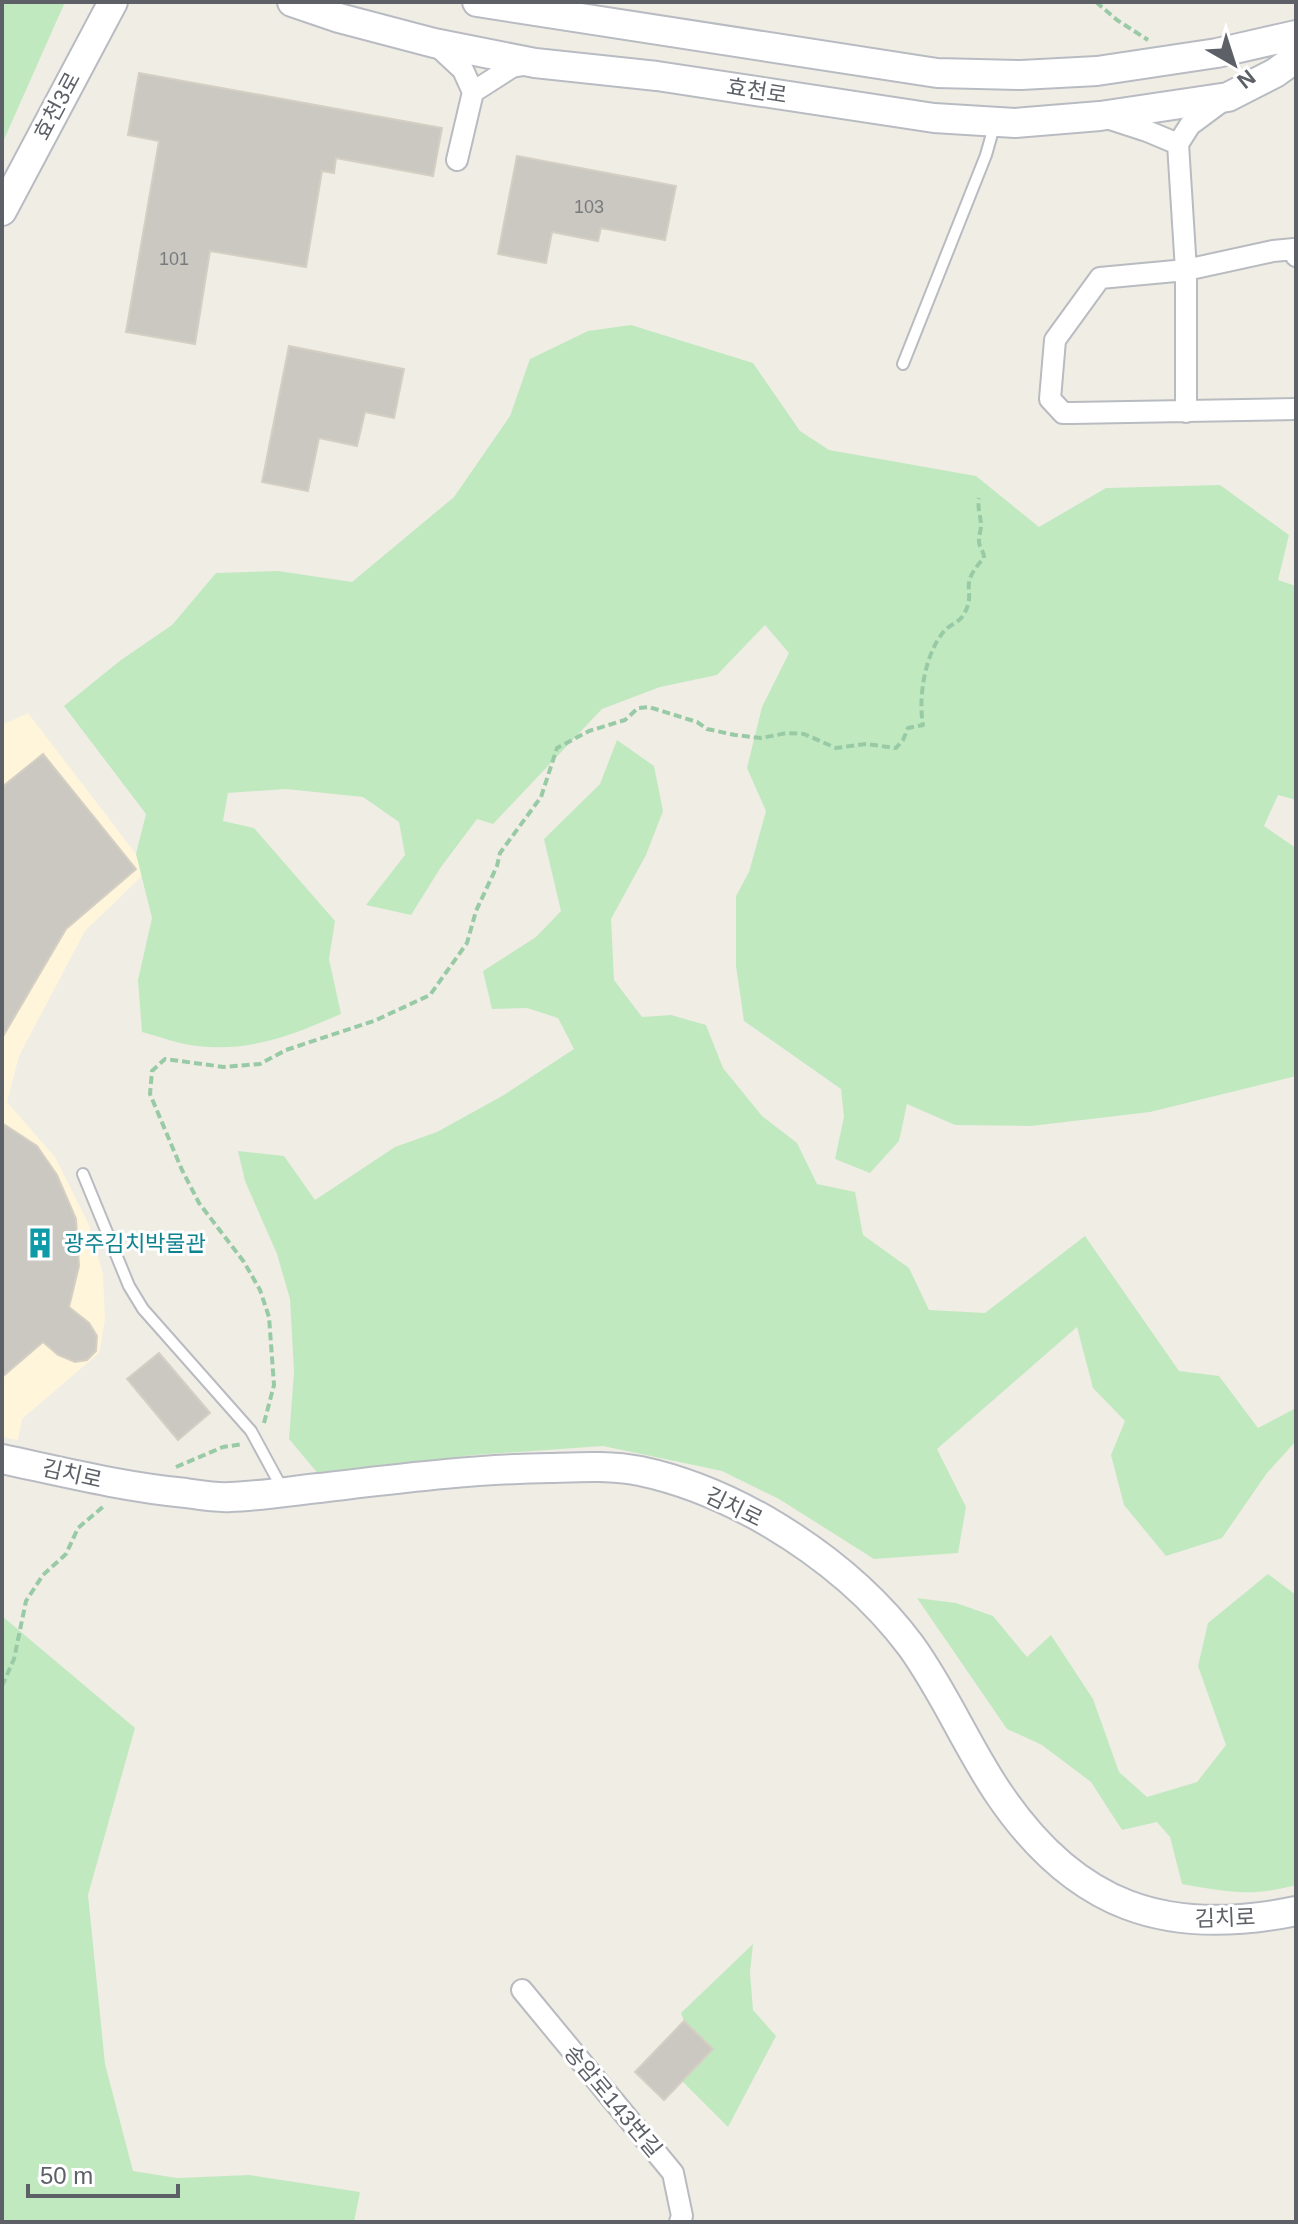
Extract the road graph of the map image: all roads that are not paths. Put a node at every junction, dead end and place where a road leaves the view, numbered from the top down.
1 (113, 2) edge
2 (292, 2) edge
3 (477, 2) edge
4 (1296, 35) edge
5 (434, 43) junction
6 (1296, 58) edge
7 (535, 63) junction
8 (473, 92) junction
9 (1228, 97) junction
10 (1100, 116) junction
11 (995, 121) junction
12 (1178, 144) junction
13 (457, 160) dead end
14 (2, 211) edge
15 (1296, 256) edge
16 (1186, 270) junction
17 (903, 364) dead end
18 (1296, 409) edge
19 (1186, 412) junction
20 (83, 1174) dead end
21 (2, 1459) edge
22 (284, 1491) junction
23 (1296, 1911) edge
24 (522, 1990) dead end
25 (680, 2222) edge

1 - 14 main road, 효천3로
2 - 5 main road, 효천로
3 - 4 main road, 효천로
5 - 7 main road, 효천로
5 - 8 street
6 - 9 main road, 효천로
7 - 8 street
7 - 11 main road, 효천로
8 - 13 street
9 - 10 main road, 효천로
9 - 12 street
10 - 11 main road, 효천로
10 - 12 street
11 - 17 lane
12 - 16 street
15 - 16 street
16 - 19 street
16 - 19 street
18 - 19 street
20 - 22 lane
21 - 22 main road, 김치로
22 - 23 main road, 김치로
24 - 25 street, 송암로143번길

